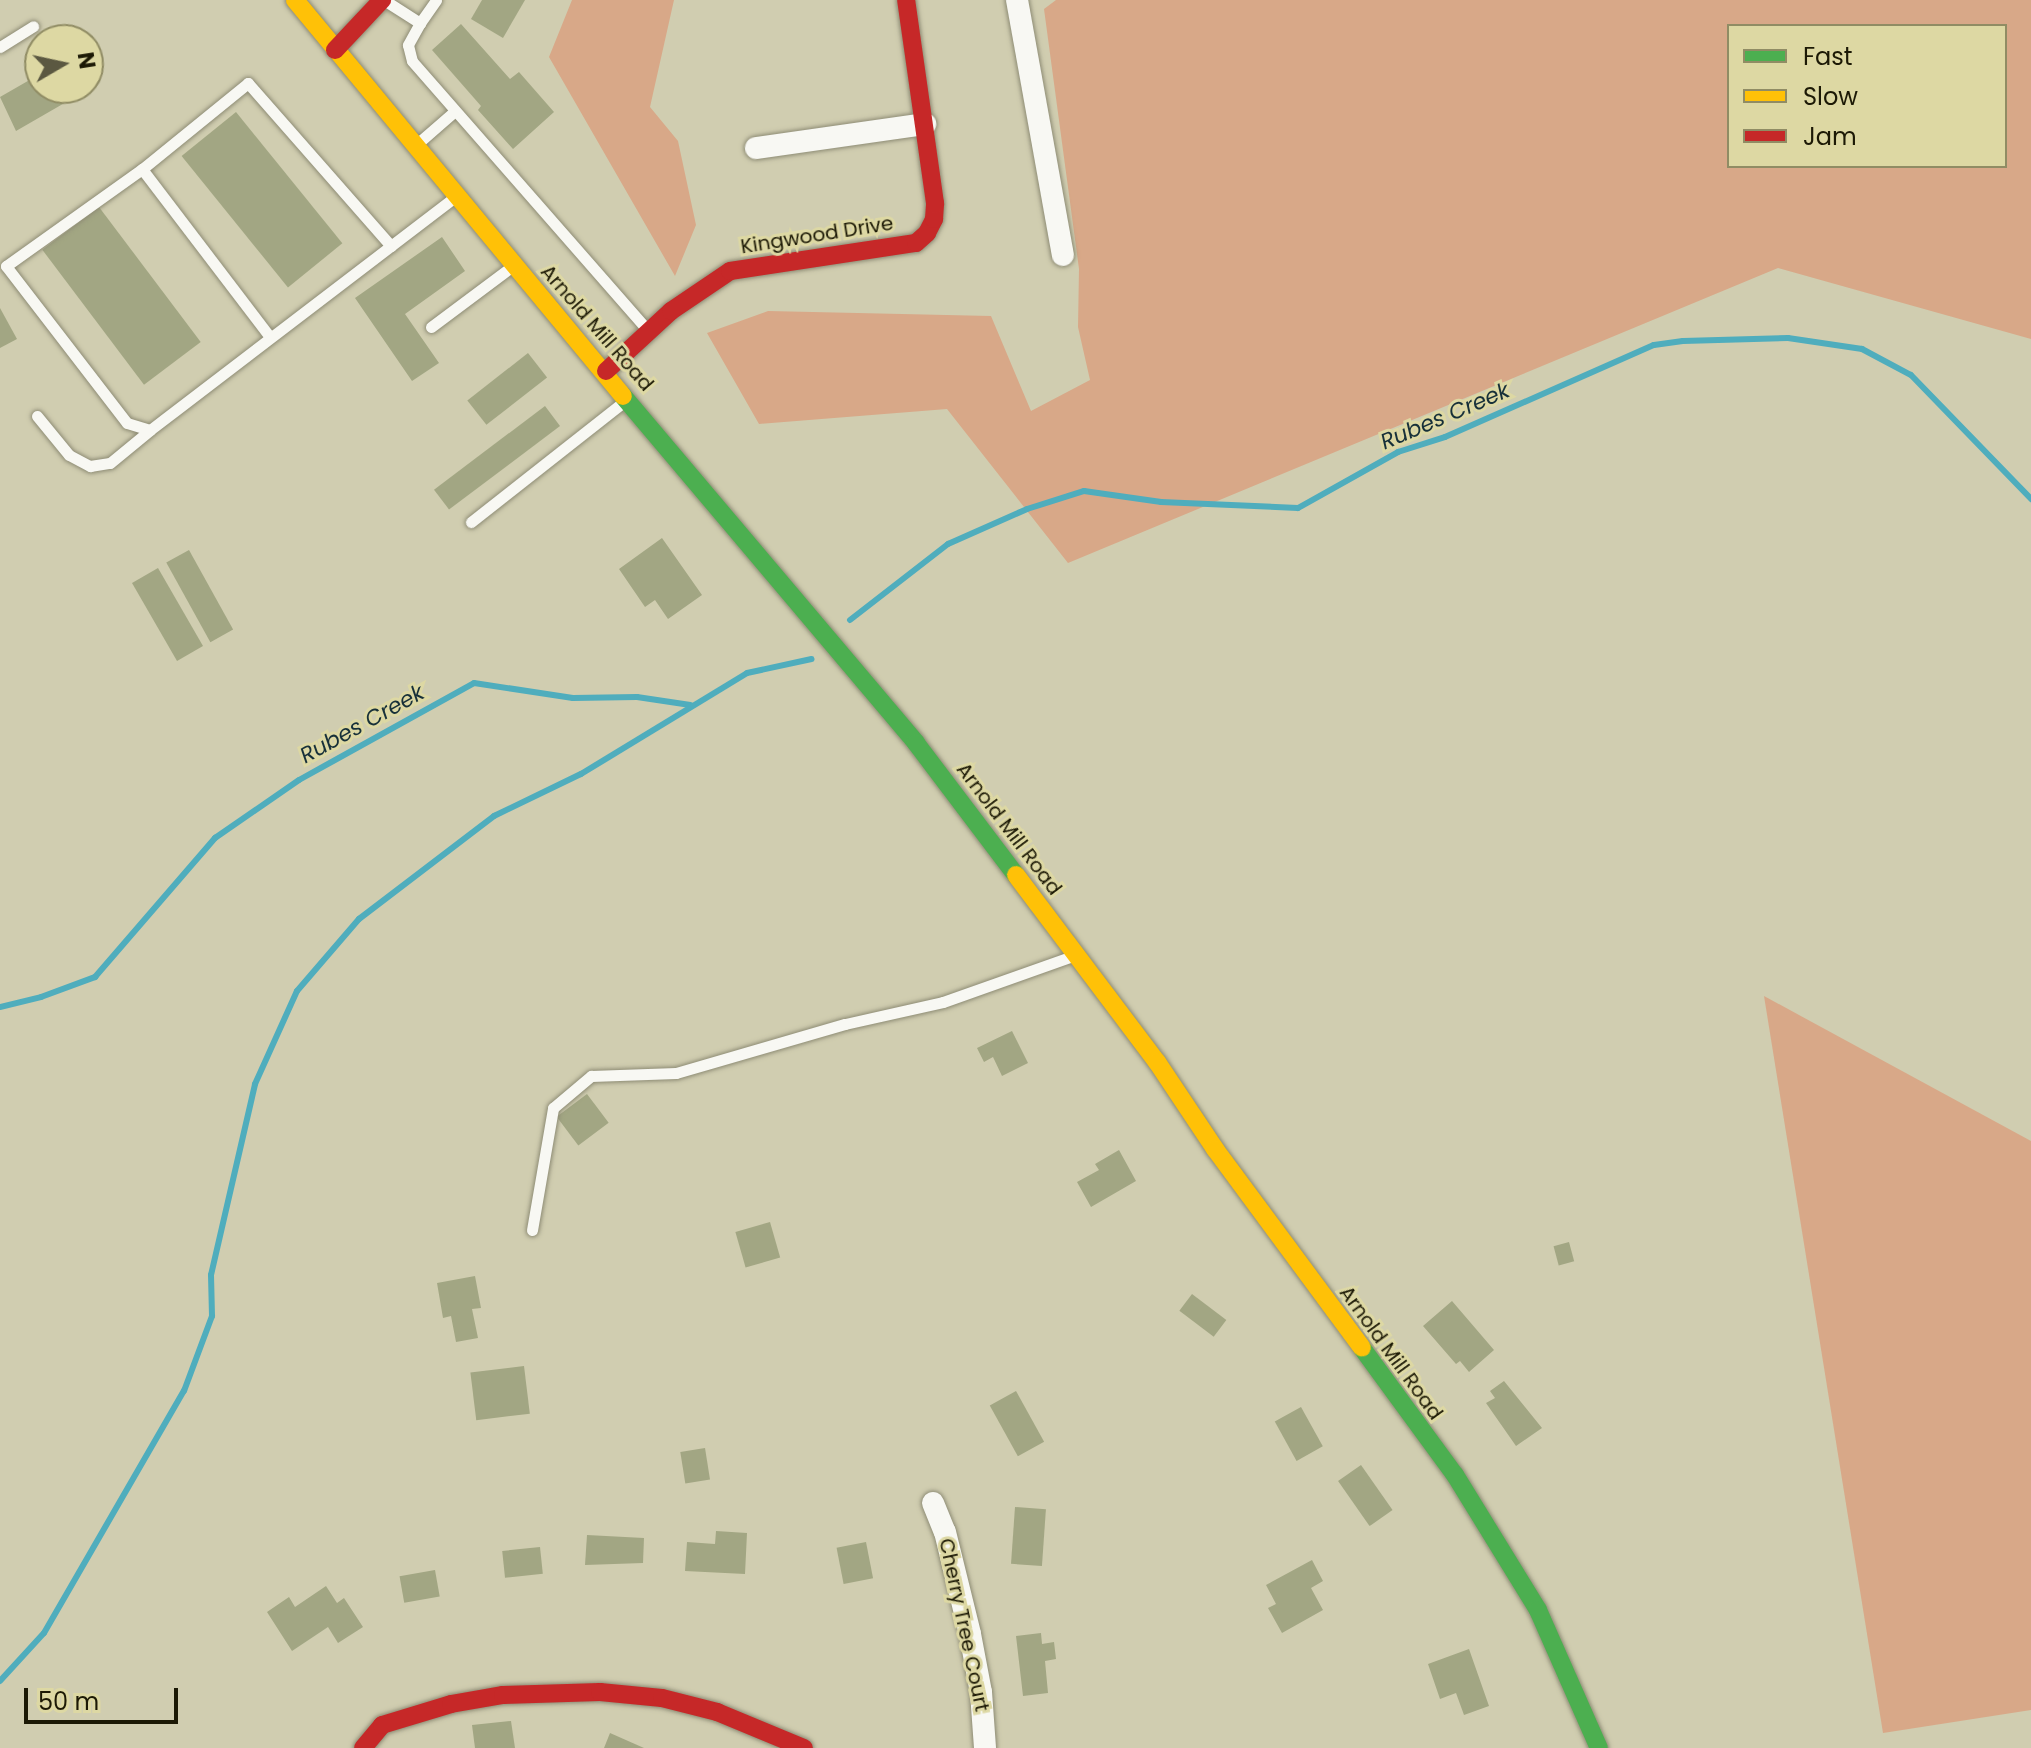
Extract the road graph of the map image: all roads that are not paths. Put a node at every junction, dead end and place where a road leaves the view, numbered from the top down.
1 (295, 0) edge
2 (383, 0) edge
3 (436, 0) edge
4 (906, 0) edge
5 (1017, 0) edge
6 (420, 23) junction
7 (24, 32) edge
8 (0, 47) edge
9 (335, 50) junction
10 (455, 111) junction
11 (925, 124) junction
12 (414, 147) junction
13 (756, 148) dead end
14 (142, 169) junction
15 (455, 197) junction
16 (391, 246) junction
17 (1063, 255) dead end
18 (3, 265) edge
19 (514, 265) junction
20 (431, 327) dead end
21 (649, 331) junction
22 (270, 337) junction
23 (606, 371) junction
24 (628, 398) junction
25 (37, 416) dead end
26 (150, 430) junction
27 (471, 522) dead end
28 (1076, 955) junction
29 (532, 1230) dead end
30 (933, 1503) dead end
31 (363, 1748) edge
32 (804, 1748) edge
33 (985, 1748) edge
34 (1599, 1748) edge

1 - 9 main road, Arnold Mill Road
2 - 6 lane
2 - 9 main road
3 - 6 lane
4 - 11 main road, Kingwood Drive
5 - 17 street
6 - 10 lane
7 - 8 lane
9 - 12 main road, Arnold Mill Road
10 - 12 lane
10 - 21 lane
11 - 13 street
11 - 21 main road, Kingwood Drive
12 - 15 main road, Arnold Mill Road
14 - 16 lane
14 - 18 lane
14 - 22 lane
15 - 16 lane
15 - 19 main road, Arnold Mill Road
16 - 22 lane
18 - 26 lane
19 - 20 lane
19 - 23 main road, Arnold Mill Road
21 - 23 main road, Kingwood Drive
22 - 26 lane
23 - 24 main road, Arnold Mill Road
24 - 27 lane
24 - 28 main road, Arnold Mill Road
25 - 26 lane
28 - 29 lane
28 - 34 main road, Arnold Mill Road
30 - 33 street, Cherry Tree Court
31 - 32 main road

